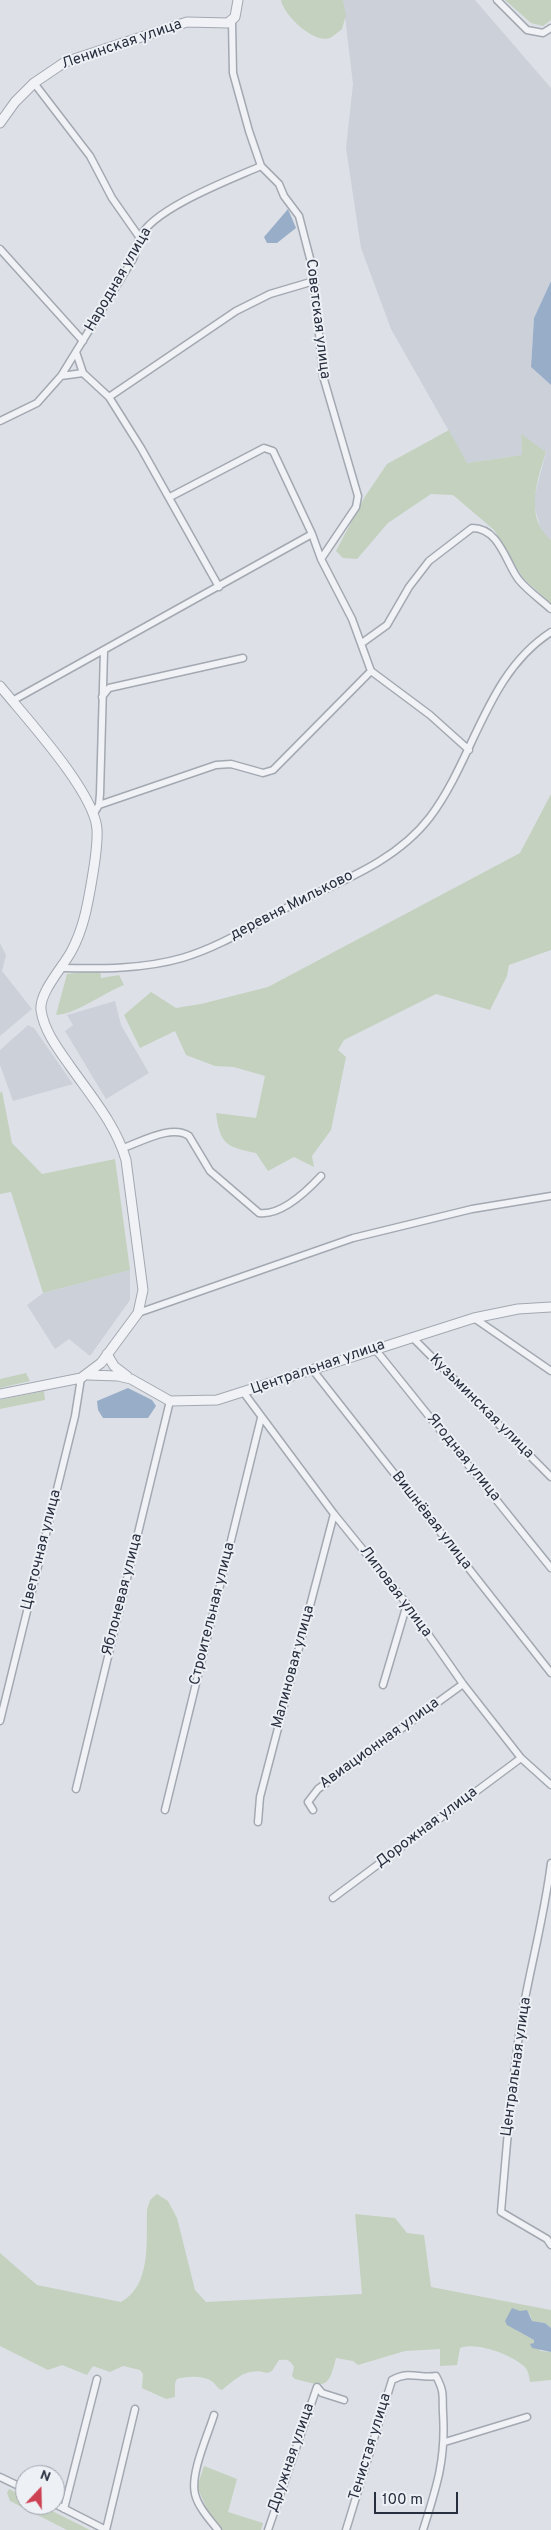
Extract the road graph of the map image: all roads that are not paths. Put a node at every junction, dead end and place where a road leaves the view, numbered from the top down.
1 (238, 0) edge
2 (497, 0) edge
3 (232, 22) junction
4 (551, 28) edge
5 (34, 83) junction
6 (0, 123) edge
7 (264, 168) junction
8 (140, 238) junction
9 (0, 249) edge
10 (314, 281) junction
11 (82, 341) junction
12 (76, 352) junction
13 (83, 373) junction
14 (61, 376) junction
15 (109, 397) junction
16 (0, 421) edge
17 (170, 497) junction
18 (312, 534) junction
19 (322, 557) junction
20 (219, 587) junction
21 (551, 609) edge
22 (551, 632) edge
23 (362, 643) junction
24 (104, 651) junction
25 (243, 658) dead end
26 (372, 671) junction
27 (0, 686) edge
28 (102, 700) junction
29 (12, 701) junction
30 (469, 750) junction
31 (96, 809) junction
32 (62, 968) junction
33 (123, 1148) junction
34 (322, 1176) dead end
35 (551, 1196) edge
36 (550, 1305) edge
37 (138, 1313) junction
38 (474, 1318) junction
39 (412, 1337) junction
40 (375, 1349) junction
41 (107, 1354) junction
42 (312, 1369) junction
43 (551, 1371) edge
44 (85, 1377) junction
45 (131, 1379) junction
46 (244, 1393) junction
47 (0, 1394) edge
48 (170, 1401) junction
49 (261, 1418) junction
50 (551, 1477) edge
51 (334, 1514) junction
52 (551, 1568) edge
53 (407, 1604) junction
54 (551, 1673) edge
55 (463, 1684) junction
56 (383, 1686) dead end
57 (0, 1721) edge
58 (521, 1758) junction
59 (551, 1786) edge
60 (76, 1789) dead end
61 (165, 1810) dead end
62 (313, 1810) dead end
63 (258, 1822) dead end
64 (551, 1862) edge
65 (333, 1898) dead end
66 (551, 2245) edge
67 (97, 2379) dead end
68 (344, 2400) dead end
69 (135, 2409) dead end
70 (214, 2415) dead end
71 (527, 2417) dead end
72 (445, 2442) junction
73 (0, 2477) edge
74 (15, 2485) edge
75 (65, 2505) edge
76 (65, 2510) edge
77 (106, 2530) edge
78 (218, 2530) edge
79 (268, 2530) edge
80 (346, 2530) edge
81 (423, 2530) edge

1 - 3 street
2 - 4 street
3 - 5 street, Ленинская улица
3 - 7 street
5 - 6 street, Ленинская улица
5 - 8 street
7 - 8 street, Народная улица
7 - 10 street, Советская улица
8 - 11 street, Народная улица
9 - 11 street
10 - 15 street
10 - 19 street, Советская улица
11 - 12 street, Народная улица
12 - 13 street
12 - 14 street, Народная улица
13 - 14 street
13 - 15 street
14 - 16 street, Народная улица
15 - 17 street
17 - 18 street
17 - 20 street
18 - 19 street
18 - 20 street
19 - 23 street
20 - 24 street
21 - 23 street
22 - 30 street, деревня Мильково
23 - 26 street
24 - 28 street
24 - 29 street
25 - 28 street
26 - 30 street
26 - 31 street
27 - 29 street
28 - 31 street
29 - 31 street
30 - 32 street, деревня Мильково
31 - 32 street
32 - 33 street
33 - 34 street
33 - 37 street
35 - 37 street
36 - 38 street, Центральная улица
37 - 41 street
38 - 39 street, Центральная улица
38 - 43 street
39 - 40 street, Центральная улица
39 - 50 street, Кузьминская улица
40 - 42 street, Центральная улица
40 - 52 street, Ягодная улица
41 - 44 street
41 - 45 street
42 - 46 street, Центральная улица
42 - 54 street, Вишнёвая улица
44 - 45 street
44 - 47 street
44 - 57 street, Цветочная улица
45 - 48 street
46 - 48 street, Центральная улица
46 - 49 street, Липовая улица
48 - 60 street, Яблоневая улица
49 - 51 street, Липовая улица
49 - 61 street, Строительная улица
51 - 53 street, Липовая улица
51 - 63 street, Малиновая улица
53 - 55 street, Липовая улица
53 - 56 street
55 - 58 street, Липовая улица
55 - 62 street, Авиационная улица
58 - 59 street, Липовая улица
58 - 65 street, Дорожная улица
64 - 66 street, Центральная улица
67 - 75 street
68 - 79 street, Дружная улица
69 - 77 street
70 - 78 street
71 - 72 street
72 - 80 street, Тенистая улица
72 - 81 street
73 - 74 street
76 - 77 street

